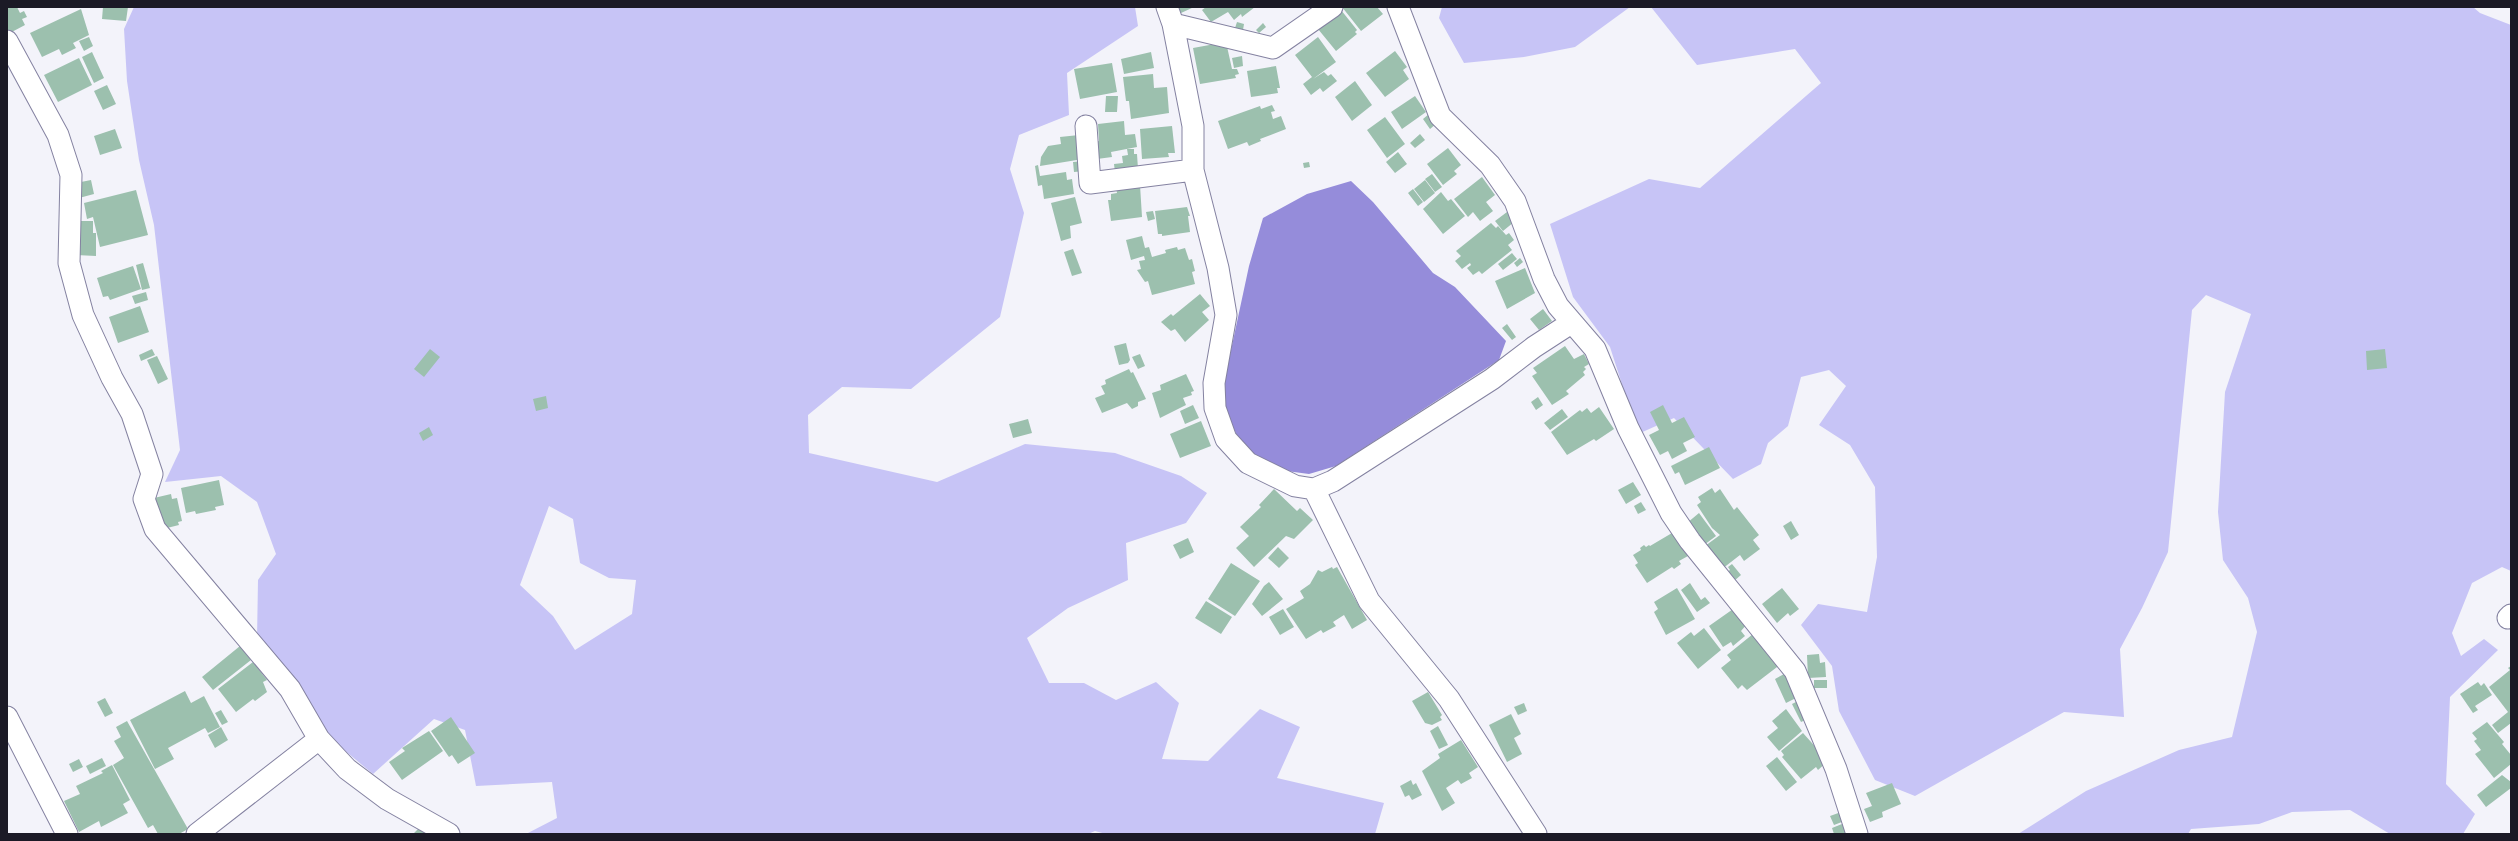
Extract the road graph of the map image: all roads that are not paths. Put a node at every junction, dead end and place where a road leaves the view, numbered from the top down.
1 (1332, 7) edge
2 (1398, 7) edge
3 (1170, 16) edge
4 (7, 40) edge
5 (1086, 126) dead end
6 (1193, 170) junction
7 (1572, 323) junction
8 (1314, 489) junction
9 (7, 717) edge
10 (319, 739) junction
11 (67, 834) edge
12 (198, 834) edge
13 (449, 834) edge
14 (1536, 834) edge
15 (1857, 834) edge

1 - 3 street
2 - 7 street
3 - 6 street
4 - 10 street
5 - 6 street
6 - 8 street
7 - 8 street
7 - 15 street
8 - 14 street
9 - 11 street
10 - 12 street
10 - 13 street

